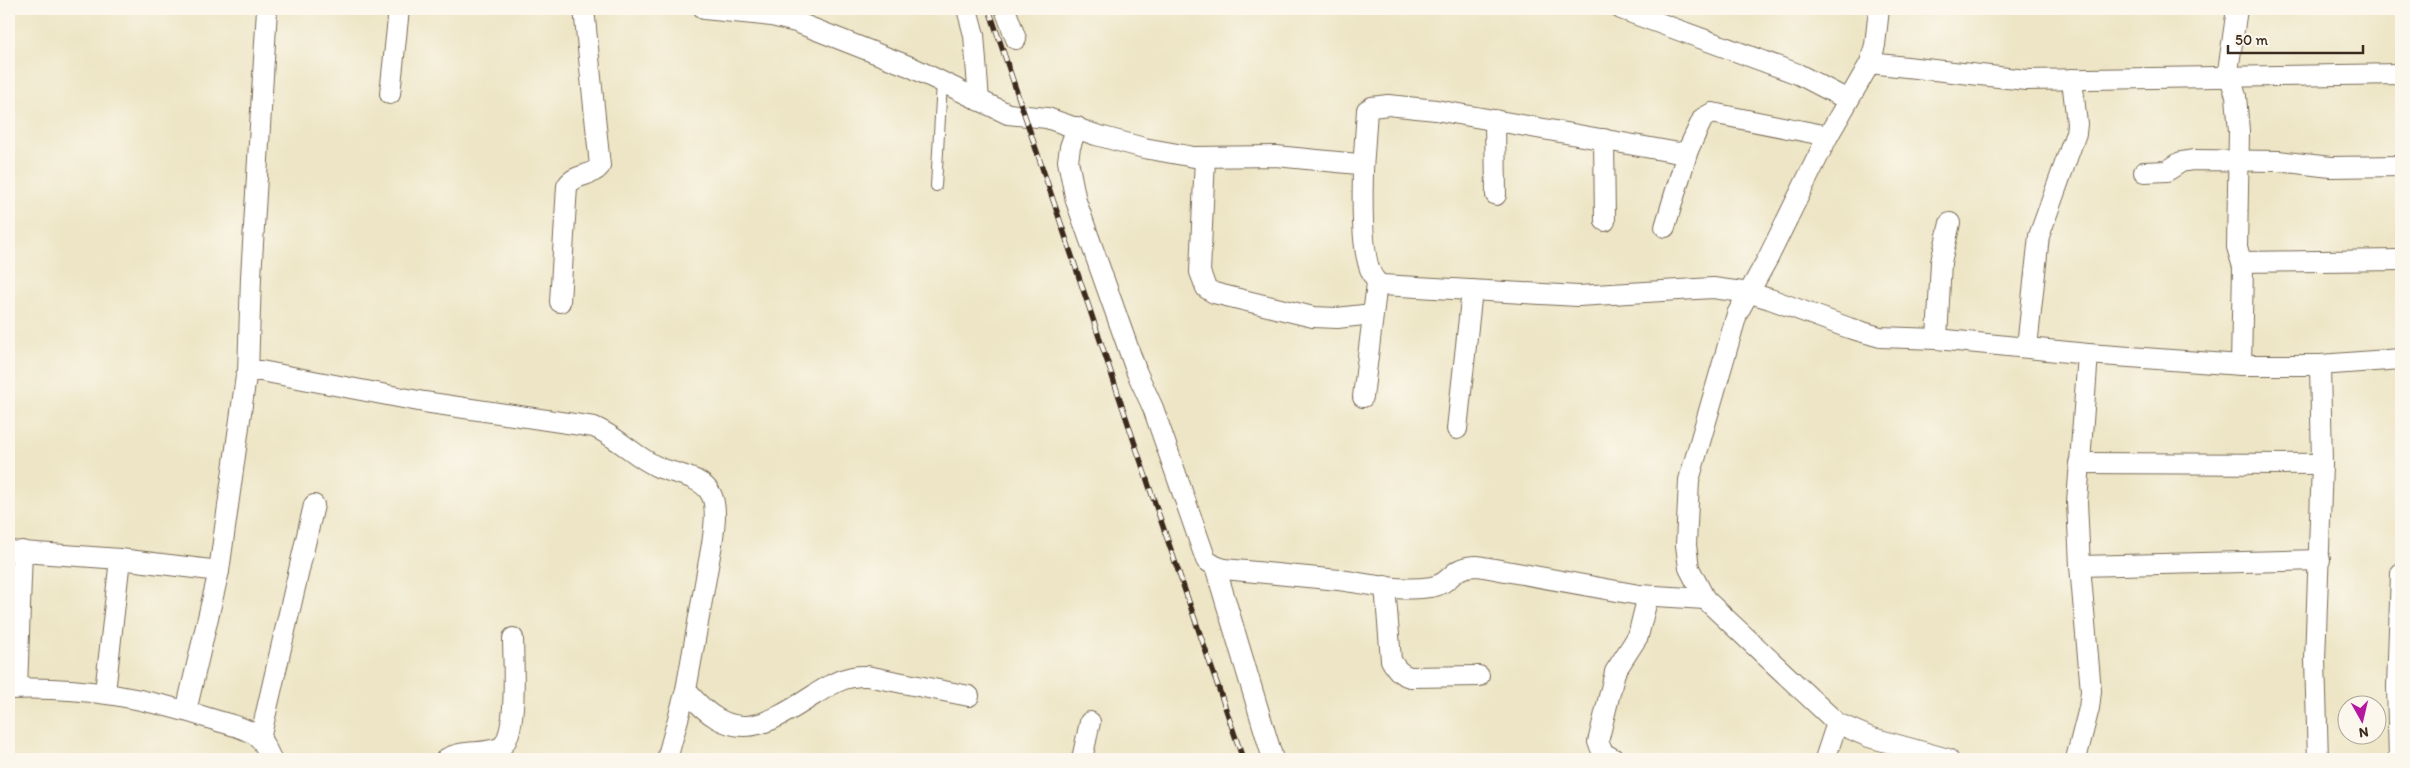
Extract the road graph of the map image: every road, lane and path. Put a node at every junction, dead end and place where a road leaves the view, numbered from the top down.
1 (267, 9) edge
2 (398, 9) edge
3 (584, 9) edge
4 (704, 9) edge
5 (967, 9) edge
6 (1005, 9) edge
7 (1621, 9) edge
8 (1879, 9) edge
9 (2237, 9) edge
10 (784, 14) edge
11 (1016, 39) dead end
12 (1870, 63) junction
13 (2401, 74) edge
14 (2229, 78) junction
15 (2072, 79) junction
16 (942, 82) junction
17 (390, 94) dead end
18 (1848, 100) junction
19 (979, 101) junction
20 (1495, 120) junction
21 (1077, 127) junction
22 (1828, 136) junction
23 (1604, 139) junction
24 (1688, 150) junction
25 (1205, 157) junction
26 (2240, 161) junction
27 (2401, 166) edge
28 (1363, 170) junction
29 (2144, 172) dead end
30 (936, 186) dead end
31 (1496, 195) dead end
32 (1605, 221) dead end
33 (1950, 223) dead end
34 (1665, 227) dead end
35 (2401, 260) edge
36 (2242, 262) junction
37 (1377, 283) junction
38 (1472, 290) junction
39 (1750, 293) junction
40 (560, 302) dead end
41 (1372, 314) junction
42 (1937, 339) junction
43 (2027, 347) junction
44 (2088, 354) junction
45 (2401, 359) edge
46 (2242, 365) junction
47 (2320, 365) junction
48 (248, 373) junction
49 (1363, 397) dead end
50 (1457, 429) dead end
51 (2079, 463) junction
52 (2322, 464) junction
53 (314, 505) dead end
54 (16, 551) edge
55 (120, 559) junction
56 (2320, 560) junction
57 (1215, 566) junction
58 (2080, 566) junction
59 (219, 571) junction
60 (2401, 574) edge
61 (1385, 586) junction
62 (1648, 596) junction
63 (1705, 599) junction
64 (513, 638) dead end
65 (1479, 676) dead end
66 (13, 689) edge
67 (686, 690) junction
68 (105, 692) junction
69 (969, 696) dead end
70 (186, 711) junction
71 (1090, 722) dead end
72 (1837, 723) junction
73 (260, 739) junction
74 (271, 759) edge
75 (446, 759) edge
76 (667, 759) edge
77 (1082, 759) edge
78 (1273, 759) edge
79 (1614, 759) edge
80 (1825, 759) edge
81 (1948, 759) edge
82 (2076, 759) edge
83 (2318, 759) edge
84 (2399, 759) edge

1 - 48 street
2 - 17 street
3 - 40 street
4 - 10 street
5 - 19 street
6 - 11 street
7 - 18 street
8 - 12 street
9 - 14 street
10 - 16 street
12 - 15 street
12 - 18 street
13 - 14 street
14 - 15 street
14 - 26 street
15 - 43 street
16 - 19 street
16 - 30 lane
18 - 22 street
19 - 21 street
20 - 23 street
20 - 28 street
20 - 31 street
21 - 25 street
21 - 57 street
22 - 24 street
22 - 39 street
23 - 24 street
23 - 32 street
24 - 34 street
25 - 28 street
25 - 41 street
26 - 27 street
26 - 29 street
26 - 36 street
28 - 37 street
33 - 42 street
35 - 36 street
36 - 46 street
37 - 38 street
37 - 41 street
38 - 39 street
38 - 50 street
39 - 42 street
39 - 63 street
41 - 49 street
42 - 43 street
43 - 44 street
44 - 46 street
44 - 51 street
45 - 47 street
46 - 47 street
47 - 52 street
48 - 59 street
48 - 67 street
51 - 52 street
51 - 58 street
52 - 56 street
53 - 73 street
54 - 55 street
54 - 66 street
55 - 59 street
55 - 68 street
56 - 58 street
56 - 83 street
57 - 61 street
57 - 78 street
58 - 82 street
59 - 70 street
60 - 84 street
61 - 62 street
61 - 65 street
62 - 63 street
62 - 79 street
63 - 72 street
64 - 75 street
66 - 68 street
67 - 69 street
67 - 76 street
68 - 70 street
70 - 73 street
71 - 77 street
72 - 80 street
72 - 81 street
73 - 74 street

